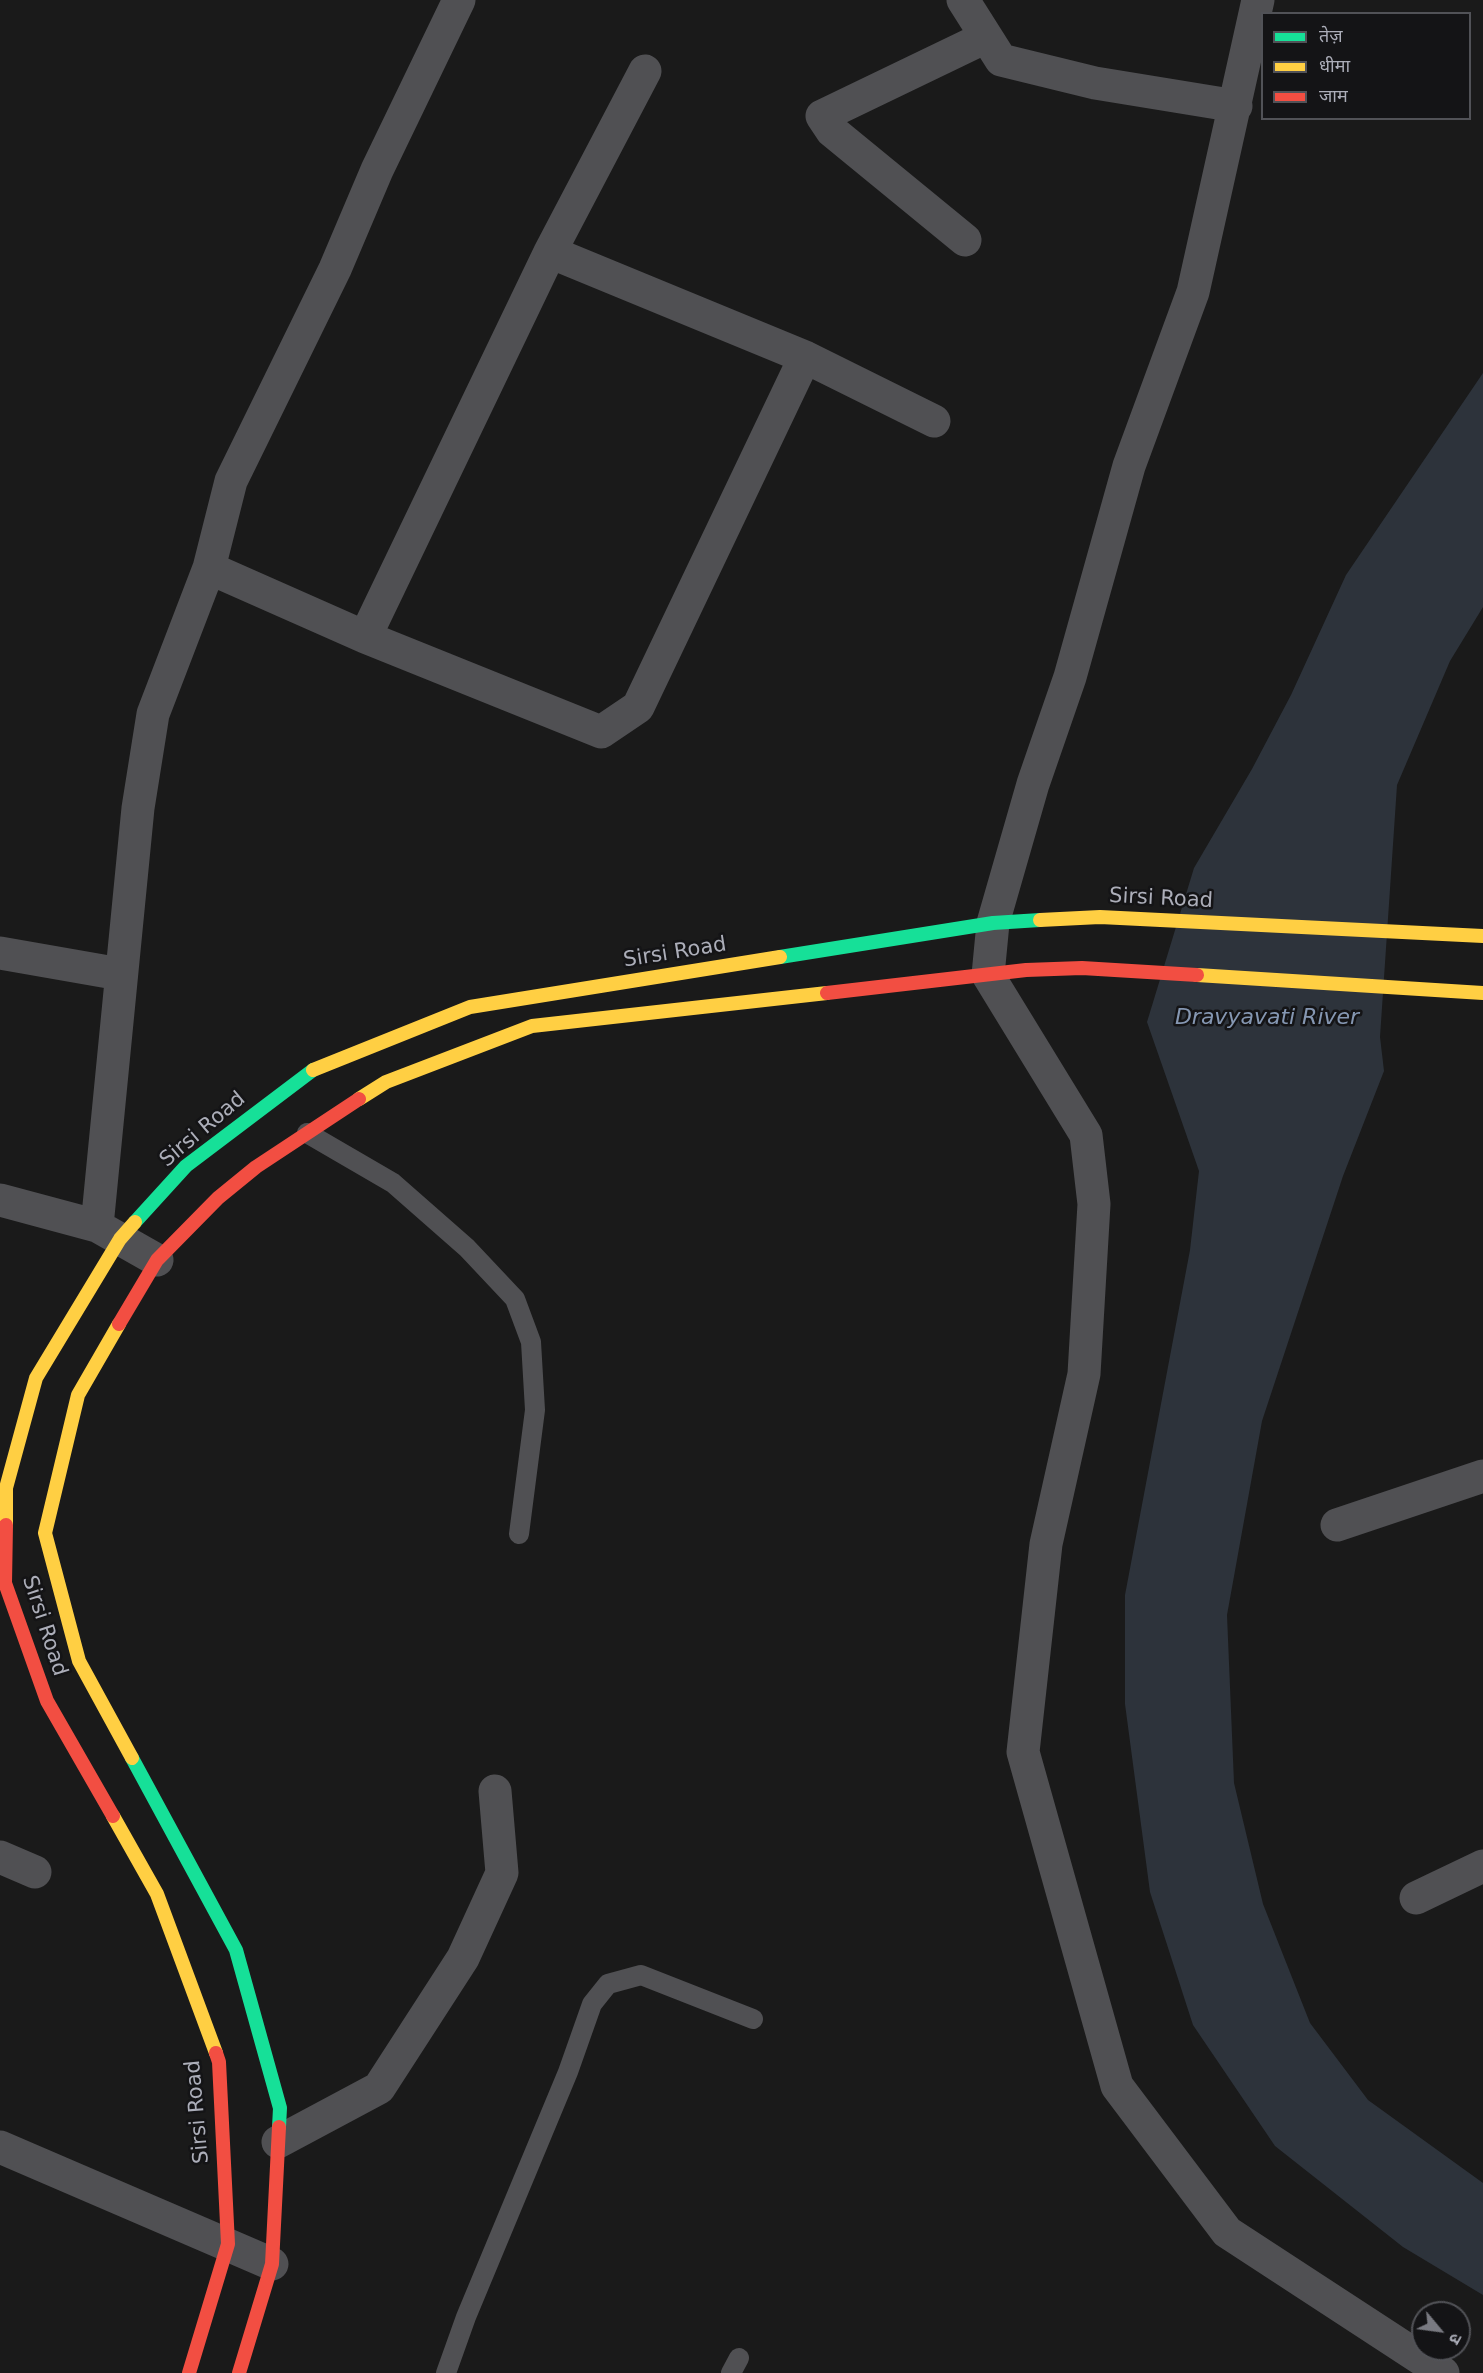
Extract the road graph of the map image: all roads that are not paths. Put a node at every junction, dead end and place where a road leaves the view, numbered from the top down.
1 (459, 0) edge
2 (963, 0) edge
3 (1259, 13) edge
4 (986, 37) junction
5 (645, 71) dead end
6 (1236, 106) junction
7 (966, 240) dead end
8 (550, 252) junction
9 (805, 357) junction
10 (934, 421) dead end
11 (208, 568) junction
12 (365, 638) junction
13 (993, 923) junction
14 (1483, 936) edge
15 (0, 952) edge
16 (120, 974) junction
17 (988, 975) junction
18 (1480, 993) edge
19 (307, 1133) junction
20 (0, 1200) edge
21 (108, 1232) junction
22 (157, 1260) junction
23 (1483, 1476) edge
24 (1336, 1525) dead end
25 (519, 1534) dead end
26 (495, 1791) dead end
27 (0, 1857) edge
28 (1483, 1866) edge
29 (35, 1872) dead end
30 (1416, 1898) dead end
31 (753, 2019) dead end
32 (278, 2142) junction
33 (0, 2147) edge
34 (228, 2244) junction
35 (272, 2264) junction
36 (189, 2373) edge
37 (240, 2373) edge
38 (446, 2373) edge
39 (1443, 2373) edge

1 - 11 street
2 - 4 street
3 - 6 street
4 - 6 street
4 - 7 street
5 - 8 street
6 - 13 street
8 - 9 street
8 - 12 street
9 - 10 street
9 - 12 street
11 - 12 street
11 - 16 street
13 - 14 street, Sirsi Road
13 - 17 street
13 - 21 street, Sirsi Road
15 - 16 street
16 - 21 street
17 - 18 street, Sirsi Road
17 - 19 street, Sirsi Road
17 - 39 street
19 - 22 street, Sirsi Road
19 - 25 lane
20 - 21 street
21 - 22 street
21 - 34 street, Sirsi Road
22 - 32 street, Sirsi Road
23 - 24 street
26 - 32 street
27 - 29 street
28 - 30 street
31 - 38 lane
32 - 35 street, Sirsi Road
33 - 34 street
34 - 35 street
34 - 36 street, Sirsi Road
35 - 37 street, Sirsi Road

